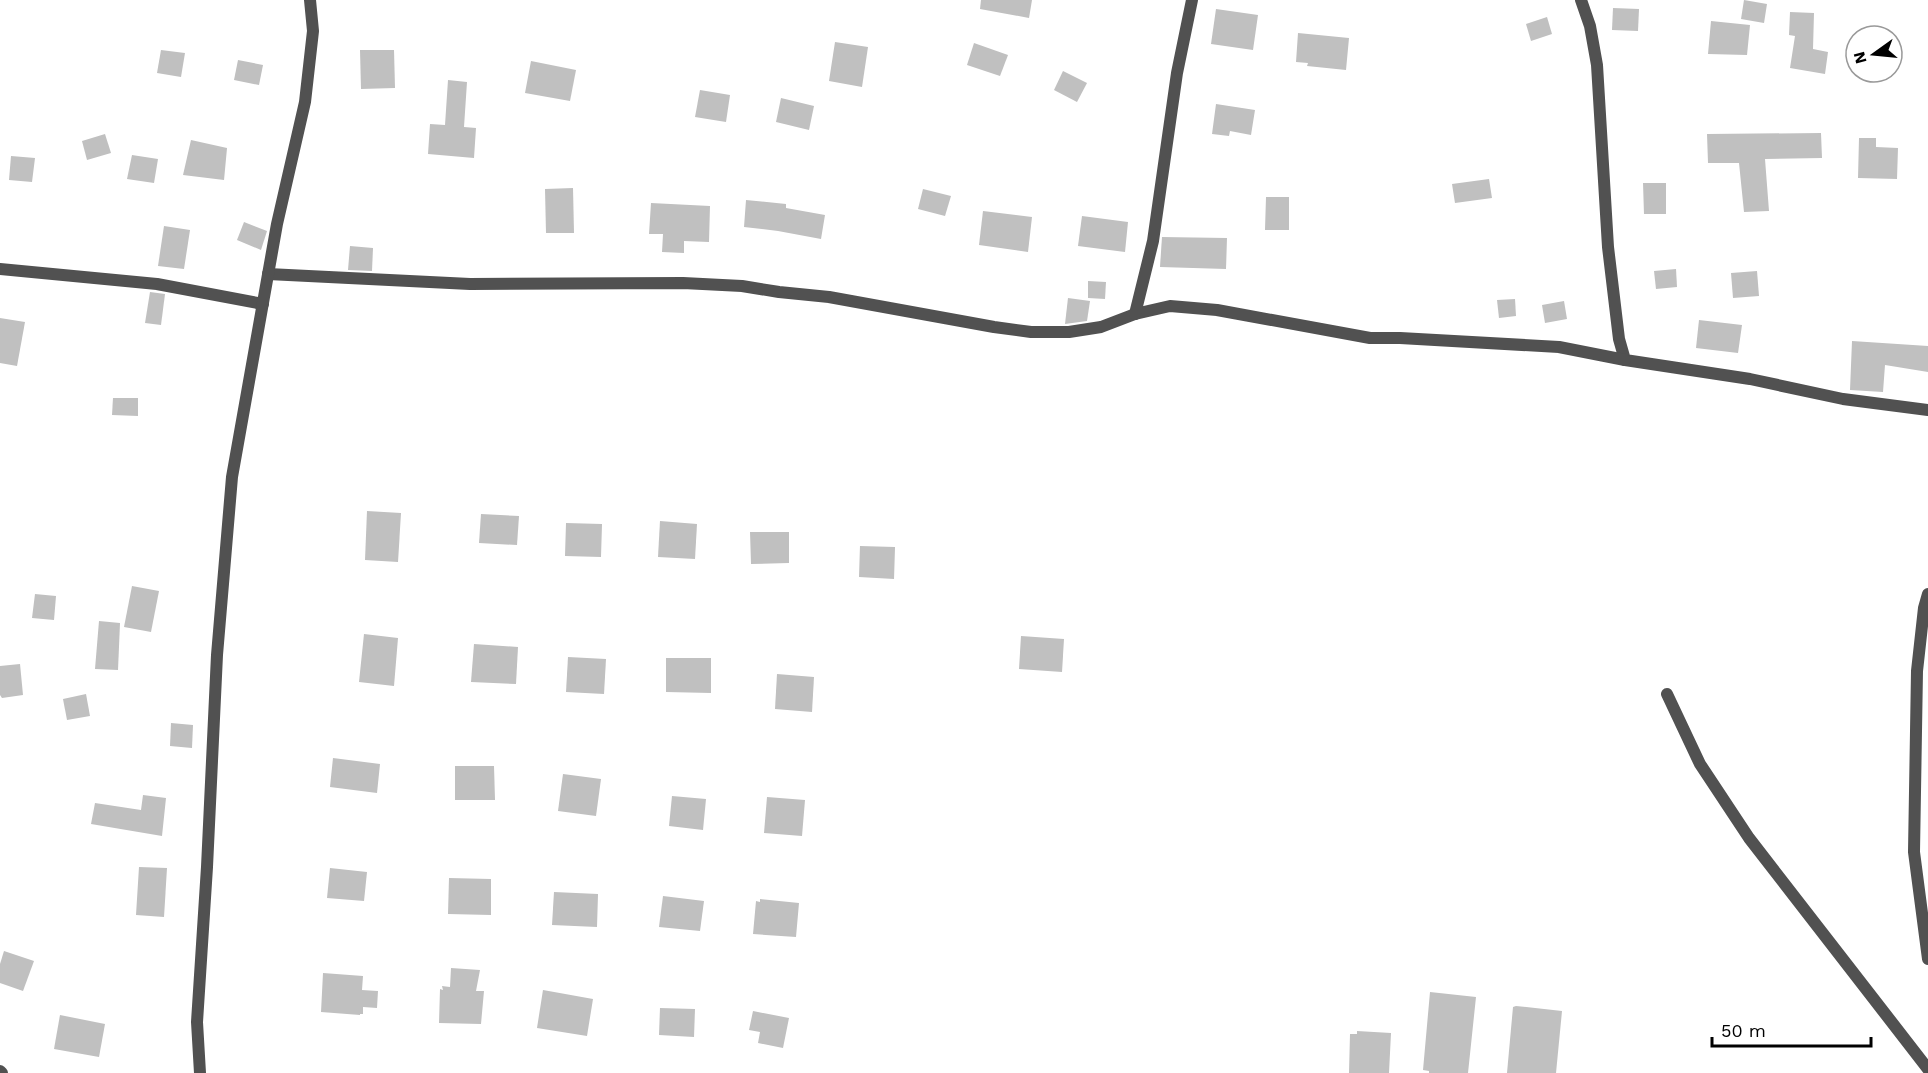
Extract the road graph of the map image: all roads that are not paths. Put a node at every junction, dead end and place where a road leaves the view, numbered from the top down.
1 (310, 0) edge
2 (1192, 0) edge
3 (1581, 0) edge
4 (0, 269) edge
5 (268, 274) junction
6 (262, 304) junction
7 (1135, 314) junction
8 (1625, 360) junction
9 (1928, 410) edge
10 (1928, 594) edge
11 (1667, 694) dead end
12 (1928, 959) edge
13 (1928, 1069) edge
14 (200, 1073) edge

1 - 5 street
2 - 7 street
3 - 8 street
4 - 6 street
5 - 6 street
5 - 7 street
6 - 14 street
7 - 8 street
8 - 9 street
10 - 12 street
11 - 13 street

